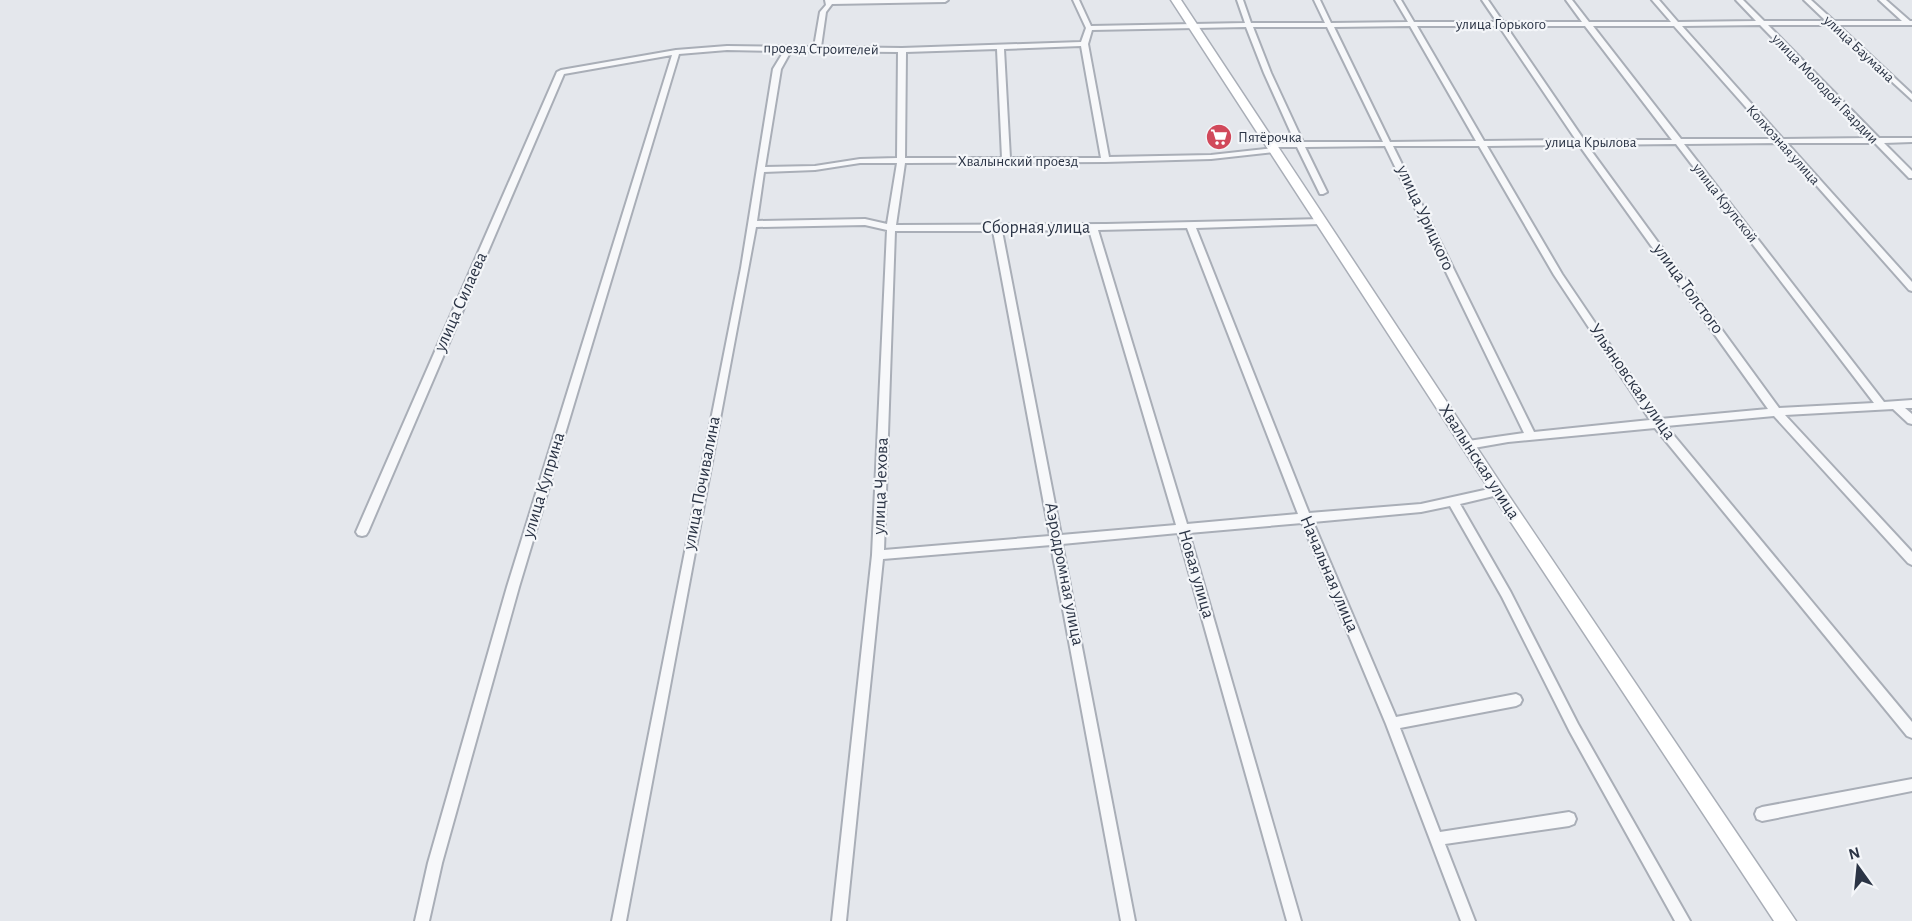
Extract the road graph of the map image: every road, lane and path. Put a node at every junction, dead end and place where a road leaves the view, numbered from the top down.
1 (945, 0) edge
2 (1076, 0) edge
3 (1176, 0) edge
4 (1240, 0) edge
5 (1317, 0) edge
6 (1398, 0) edge
7 (1485, 0) edge
8 (1569, 0) edge
9 (1655, 0) edge
10 (1739, 0) edge
11 (1807, 0) edge
12 (1882, 0) edge
13 (829, 1) edge
14 (1761, 23) junction
15 (1830, 23) junction
16 (1411, 24) junction
17 (1502, 24) junction
18 (1587, 24) junction
19 (1676, 24) junction
20 (1911, 24) edge
21 (1190, 25) junction
22 (1329, 25) junction
23 (1248, 26) junction
24 (1089, 28) junction
25 (1084, 44) junction
26 (1000, 46) junction
27 (789, 48) junction
28 (817, 50) junction
29 (902, 50) junction
30 (676, 52) junction
31 (561, 72) joint
32 (1912, 98) edge
33 (1778, 140) junction
34 (1876, 140) junction
35 (1912, 140) edge
36 (1389, 142) junction
37 (1482, 142) junction
38 (1581, 142) junction
39 (1678, 142) junction
40 (1299, 144) junction
41 (1273, 147) junction
42 (1105, 160) junction
43 (1006, 161) junction
44 (901, 162) junction
45 (761, 170) junction
46 (1912, 176) edge
47 (1323, 192) dead end
48 (1320, 220) junction
49 (753, 224) junction
50 (1191, 227) junction
51 (891, 228) junction
52 (997, 228) junction
53 (1093, 228) junction
54 (1912, 288) edge
55 (1912, 404) edge
56 (1881, 405) junction
57 (1895, 405) junction
58 (1776, 412) junction
59 (1912, 420) edge
60 (1658, 424) junction
61 (1531, 436) junction
62 (1468, 445) junction
63 (1498, 491) junction
64 (1453, 502) junction
65 (1305, 517) junction
66 (1182, 527) junction
67 (362, 532) dead end
68 (1057, 539) junction
69 (878, 555) junction
70 (1912, 560) edge
71 (1516, 700) dead end
72 (1392, 724) junction
73 (1912, 732) edge
74 (1912, 785) edge
75 (1762, 814) dead end
76 (1569, 819) dead end
77 (1436, 839) junction
78 (422, 921) edge
79 (619, 921) edge
80 (839, 921) edge
81 (1128, 921) edge
82 (1294, 921) edge
83 (1468, 921) edge
84 (1683, 921) edge
85 (1786, 921) edge

1 - 13 street
2 - 24 street
3 - 21 street, Хвалынская улица
4 - 23 street
5 - 22 street, улица Урицкого
6 - 16 street, Ульяновская улица
7 - 17 street, улица Толстого
8 - 18 street, улица Крупской
9 - 19 street, Колхозная улица
10 - 14 street, улица Молодой Гвардии
11 - 15 street, улица Баумана
12 - 20 street
13 - 28 street
14 - 15 street, улица Горького
14 - 19 street, улица Горького
14 - 34 street, улица Молодой Гвардии
15 - 20 street, улица Горького
15 - 32 street, улица Баумана
16 - 17 street, улица Горького
16 - 22 street, улица Горького
16 - 37 street, Ульяновская улица
17 - 18 street, улица Горького
17 - 38 street, улица Толстого
18 - 19 street, улица Горького
18 - 39 street, улица Крупской
19 - 33 street, Колхозная улица
21 - 23 street, улица Горького
21 - 24 street, улица Горького
21 - 41 street, Хвалынская улица
22 - 23 street, улица Горького
22 - 36 street, улица Урицкого
23 - 40 street
24 - 25 street
25 - 26 street, проезд Строителей
25 - 42 street
26 - 29 street, проезд Строителей
26 - 43 street
27 - 28 street, проезд Строителей
27 - 30 street, проезд Строителей
27 - 45 street, улица Почивалина
28 - 29 street, проезд Строителей
29 - 44 street, улица Чехова
30 - 31 street, проезд Строителей
30 - 78 street, улица Куприна
31 - 67 street, улица Силаева
33 - 34 street, улица Крылова
33 - 39 street, улица Крылова
33 - 54 street, Колхозная улица
34 - 35 street, улица Крылова
34 - 46 street, улица Молодой Гвардии
36 - 37 street, улица Крылова
36 - 40 street, улица Крылова
36 - 61 street, улица Урицкого
37 - 38 street, улица Крылова
37 - 60 street, Ульяновская улица
38 - 39 street, улица Крылова
38 - 58 street, улица Толстого
39 - 56 street, улица Крупской
40 - 41 street, улица Крылова
40 - 47 street
41 - 42 street, Хвалынский проезд
41 - 48 street, Хвалынская улица
42 - 43 street, Хвалынский проезд
43 - 44 street, Хвалынский проезд
44 - 45 street, Хвалынский проезд
44 - 51 street, улица Чехова
45 - 49 street, улица Почивалина
48 - 50 street, Сборная улица
48 - 62 street, Хвалынская улица
49 - 51 street, Сборная улица
49 - 79 street, улица Почивалина
50 - 53 street, Сборная улица
50 - 65 street, Начальная улица
51 - 52 street, Сборная улица
51 - 69 street, улица Чехова
52 - 53 street, Сборная улица
52 - 68 street, Аэродромная улица
53 - 66 street, Новая улица
55 - 57 street
56 - 57 street
56 - 58 street
57 - 59 street
58 - 60 street
58 - 70 street, улица Толстого
60 - 61 street
60 - 73 street, Ульяновская улица
61 - 62 street
62 - 63 street, Хвалынская улица
63 - 64 street
63 - 85 street, Хвалынская улица
64 - 65 street
64 - 84 street
65 - 66 street
65 - 72 street, Начальная улица
66 - 68 street
66 - 82 street, Новая улица
68 - 69 street
68 - 81 street, Аэродромная улица
69 - 80 street, улица Чехова
71 - 72 street
72 - 77 street, Начальная улица
74 - 75 street
76 - 77 street
77 - 83 street, Начальная улица

